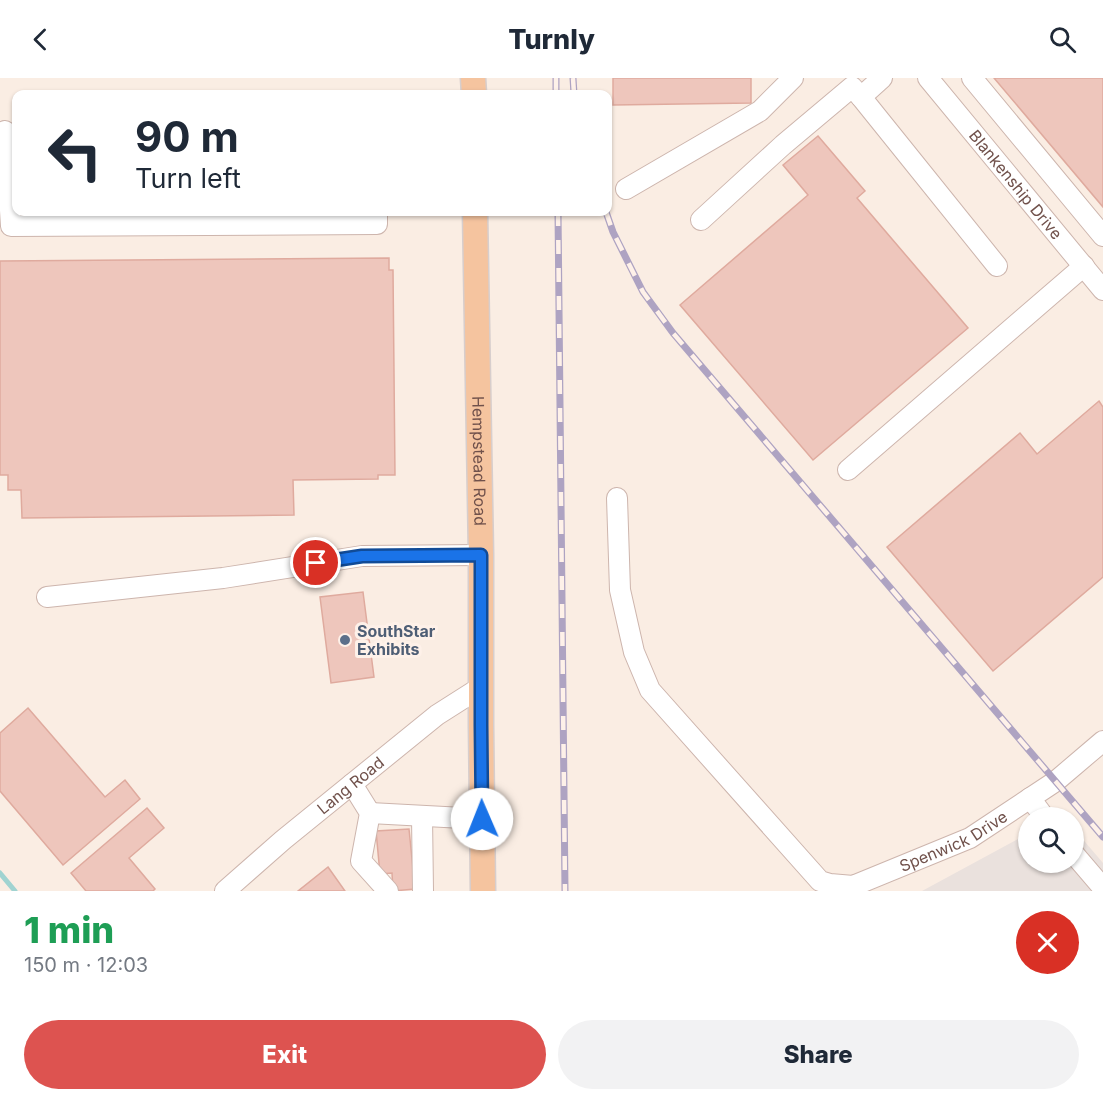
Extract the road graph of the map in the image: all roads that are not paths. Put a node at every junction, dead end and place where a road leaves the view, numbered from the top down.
1 (794, 78) edge
2 (882, 78) edge
3 (928, 78) edge
4 (972, 78) edge
5 (861, 97) junction
6 (5, 131) dead end
7 (12, 181) edge
8 (626, 189) dead end
9 (377, 216) edge
10 (476, 216) edge
11 (701, 220) dead end
12 (1103, 236) edge
13 (997, 266) dead end
14 (1083, 266) junction
15 (1102, 288) edge
16 (848, 470) dead end
17 (617, 498) dead end
18 (481, 555) junction
19 (47, 597) dead end
20 (481, 687) junction
21 (1103, 741) edge
22 (352, 784) junction
23 (1030, 798) junction
24 (1037, 807) edge
25 (370, 813) junction
26 (422, 816) junction
27 (482, 819) junction
28 (1084, 866) edge
29 (1103, 888) edge
30 (225, 891) edge
31 (388, 891) edge
32 (423, 891) edge
33 (483, 891) edge

1 - 8 street
2 - 5 street
3 - 14 street, Blankenship Drive
4 - 12 street
5 - 11 street
5 - 13 street
6 - 7 street
7 - 9 street
10 - 18 main road, Hempstead Road
14 - 15 street, Blankenship Drive
14 - 16 street
17 - 23 street, Spenwick Drive
18 - 19 street
18 - 20 main road, Hempstead Road
20 - 22 street, Lang Road
20 - 27 main road, Hempstead Road
21 - 23 street, Spenwick Drive
22 - 25 street
22 - 30 street, Lang Road
23 - 24 street
25 - 26 street
25 - 31 street
26 - 27 street
26 - 32 street
27 - 33 main road, Hempstead Road
28 - 29 street

